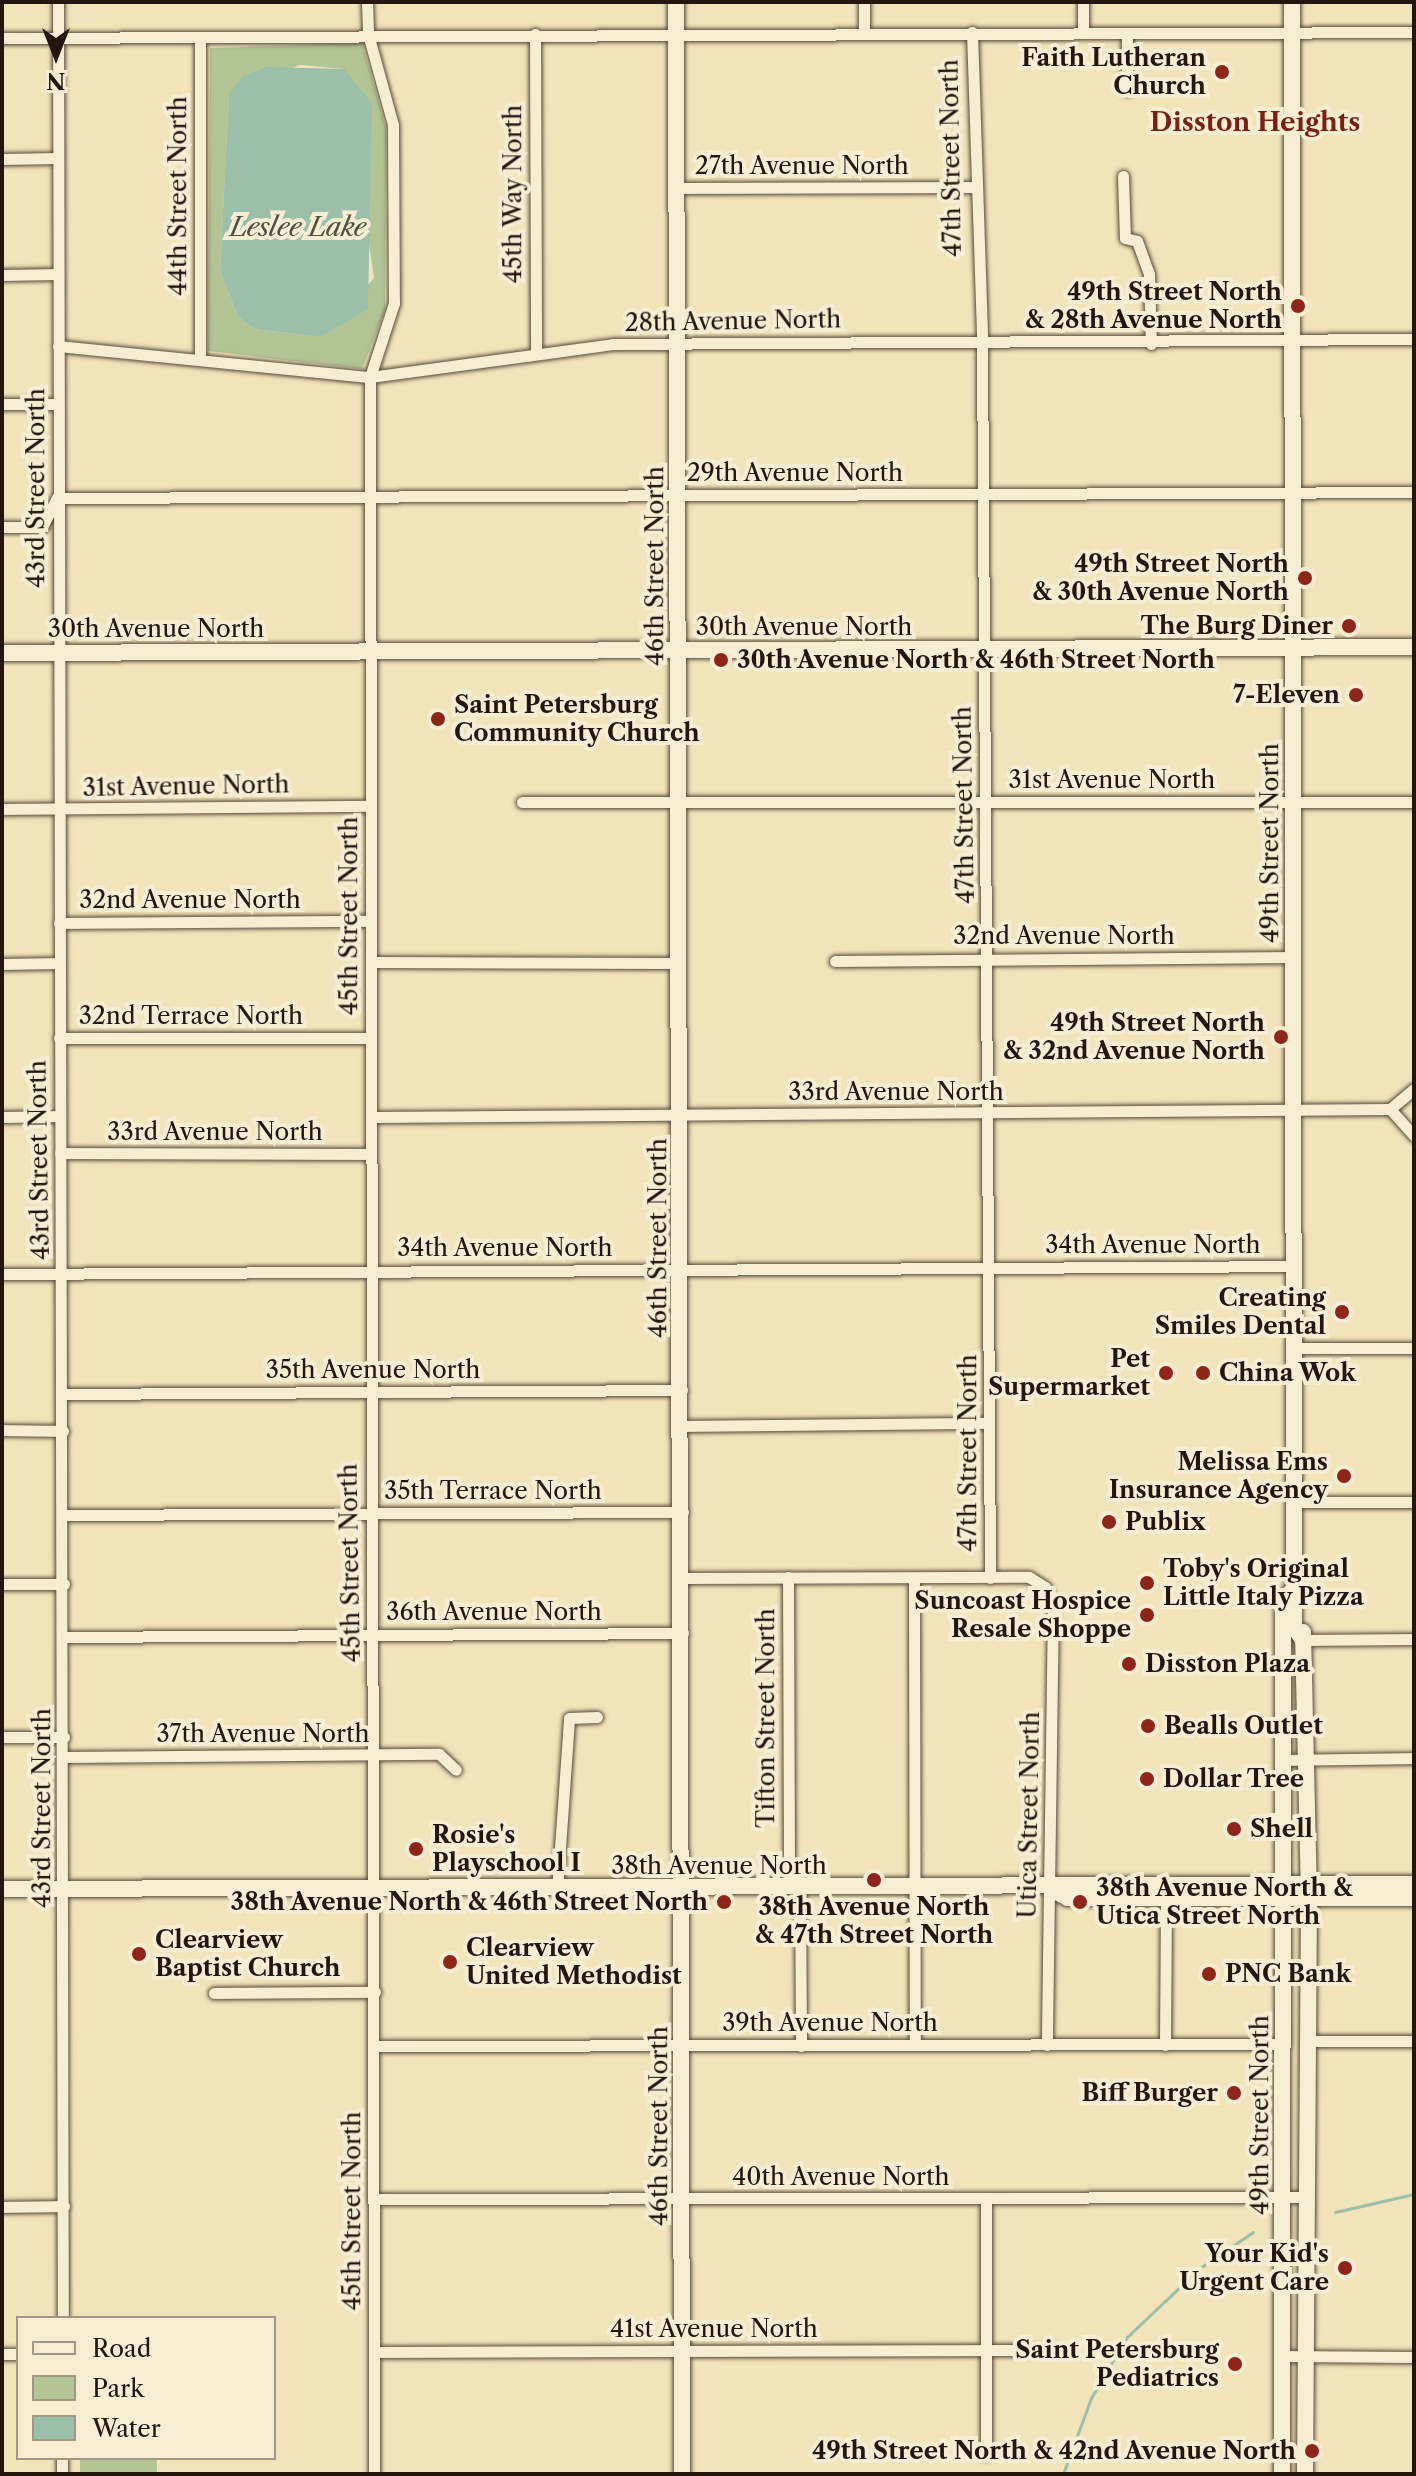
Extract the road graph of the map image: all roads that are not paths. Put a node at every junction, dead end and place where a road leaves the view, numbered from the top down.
1 (58, 2) edge
2 (367, 2) edge
3 (676, 2) edge
4 (864, 2) edge
5 (1083, 2) edge
6 (1292, 2) edge
7 (972, 32) junction
8 (1083, 32) junction
9 (1292, 32) junction
10 (1414, 32) edge
11 (677, 33) junction
12 (864, 33) junction
13 (1127, 33) junction
14 (368, 34) junction
15 (535, 34) junction
16 (200, 37) junction
17 (2, 38) edge
18 (58, 38) junction
19 (1127, 90) dead end
20 (58, 158) junction
21 (2, 159) edge
22 (1123, 176) dead end
23 (973, 187) junction
24 (678, 188) junction
25 (58, 274) junction
26 (2, 275) edge
27 (1292, 338) junction
28 (1414, 339) edge
29 (982, 341) junction
30 (679, 342) junction
31 (1151, 344) junction
32 (58, 346) junction
33 (200, 354) junction
34 (536, 354) junction
35 (370, 377) junction
36 (2, 404) edge
37 (58, 404) junction
38 (1292, 492) junction
39 (1414, 492) edge
40 (982, 494) junction
41 (679, 496) junction
42 (370, 497) junction
43 (57, 498) junction
44 (2, 527) edge
45 (1414, 647) edge
46 (1295, 648) junction
47 (985, 650) junction
48 (679, 651) junction
49 (58, 652) junction
50 (2, 653) edge
51 (371, 653) junction
52 (1294, 801) junction
53 (522, 802) dead end
54 (1414, 802) edge
55 (680, 803) junction
56 (985, 803) junction
57 (370, 806) junction
58 (2, 809) edge
59 (58, 809) junction
60 (370, 921) junction
61 (59, 923) junction
62 (1294, 957) junction
63 (989, 958) junction
64 (835, 961) dead end
65 (374, 962) junction
66 (59, 963) junction
67 (680, 963) junction
68 (2, 964) edge
69 (59, 1038) junction
70 (371, 1038) junction
71 (1414, 1089) edge
72 (1295, 1109) junction
73 (1390, 1109) junction
74 (988, 1114) junction
75 (682, 1115) junction
76 (60, 1116) junction
77 (2, 1117) edge
78 (372, 1117) junction
79 (1414, 1136) edge
80 (60, 1153) junction
81 (369, 1154) junction
82 (1295, 1266) junction
83 (989, 1267) junction
84 (370, 1270) junction
85 (681, 1270) junction
86 (62, 1273) junction
87 (2, 1274) edge
88 (1296, 1348) junction
89 (1414, 1348) edge
90 (682, 1390) junction
91 (370, 1392) junction
92 (64, 1394) junction
93 (989, 1423) junction
94 (682, 1426) junction
95 (2, 1430) edge
96 (63, 1431) junction
97 (1295, 1502) junction
98 (1414, 1502) edge
99 (683, 1512) junction
100 (372, 1513) junction
101 (64, 1515) junction
102 (788, 1577) junction
103 (683, 1578) junction
104 (914, 1578) junction
105 (990, 1578) junction
106 (2, 1584) edge
107 (64, 1584) junction
108 (1295, 1587) junction
109 (683, 1633) junction
110 (374, 1635) junction
111 (66, 1637) junction
112 (1414, 1639) edge
113 (1303, 1640) junction
114 (1284, 1662) junction
115 (597, 1717) dead end
116 (2, 1737) edge
117 (64, 1737) junction
118 (373, 1755) junction
119 (65, 1757) junction
120 (1414, 1758) edge
121 (1286, 1760) junction
122 (1308, 1760) junction
123 (456, 1770) dead end
124 (1286, 1881) junction
125 (1309, 1882) junction
126 (1414, 1884) edge
127 (374, 1886) junction
128 (64, 1888) junction
129 (2, 1889) edge
130 (915, 1889) junction
131 (1051, 1889) junction
132 (684, 1890) junction
133 (800, 1890) junction
134 (557, 1891) junction
135 (1414, 1898) edge
136 (1166, 1900) junction
137 (1286, 1900) junction
138 (1309, 1901) junction
139 (375, 1992) junction
140 (214, 1993) dead end
141 (1307, 2041) junction
142 (1414, 2041) edge
143 (1285, 2044) junction
144 (683, 2045) junction
145 (915, 2045) junction
146 (1047, 2045) junction
147 (1165, 2045) junction
148 (374, 2046) junction
149 (801, 2046) junction
150 (1284, 2197) junction
151 (1307, 2197) junction
152 (683, 2198) junction
153 (374, 2199) junction
154 (986, 2200) junction
155 (64, 2206) junction
156 (2, 2207) edge
157 (63, 2316) edge
158 (987, 2350) junction
159 (1053, 2350) dead end
160 (682, 2351) junction
161 (374, 2352) junction
162 (1283, 2356) junction
163 (1306, 2356) junction
164 (1414, 2357) edge
165 (986, 2454) dead end
166 (374, 2474) edge
167 (682, 2474) edge
168 (1282, 2474) edge
169 (1305, 2474) edge

1 - 18 street, 43rd Street North
2 - 14 street, 45th Street North
3 - 11 main road, 46th Street North
4 - 12 street
5 - 8 street
6 - 9 main road, 49th Street North
7 - 8 street
7 - 12 street
7 - 23 street, 47th Street North
8 - 13 street
9 - 10 street
9 - 13 street
9 - 27 main road, 49th Street North
11 - 12 street
11 - 15 street
11 - 24 main road, 46th Street North
13 - 19 street
14 - 15 street
14 - 16 street
14 - 35 street, 45th Street North
15 - 34 street, 45th Way North
16 - 18 street
16 - 33 street, 44th Street North
17 - 18 street
18 - 20 street, 43rd Street North
20 - 21 street
20 - 25 street, 43rd Street North
22 - 31 street
23 - 24 street, 27th Avenue North
23 - 29 street, 47th Street North
24 - 30 main road, 46th Street North
25 - 26 street
25 - 32 street, 43rd Street North
27 - 28 street, 28th Avenue North
27 - 31 street, 28th Avenue North
27 - 38 main road, 49th Street North
29 - 30 street, 28th Avenue North
29 - 31 street, 28th Avenue North
29 - 40 street, 47th Street North
30 - 34 street, 28th Avenue North
30 - 41 main road, 46th Street North
32 - 33 street, 28th Avenue North
32 - 37 street, 43rd Street North
33 - 35 street, 28th Avenue North
34 - 35 street, 28th Avenue North
35 - 42 street, 45th Street North
36 - 37 street
37 - 43 street, 43rd Street North
38 - 39 street, 29th Avenue North
38 - 40 street, 29th Avenue North
38 - 46 main road, 49th Street North
40 - 41 street, 29th Avenue North
40 - 47 street, 47th Street North
41 - 42 street, 29th Avenue North
41 - 48 main road, 46th Street North
42 - 43 street, 29th Avenue North
42 - 51 street, 45th Street North
43 - 44 street
43 - 49 street, 43rd Street North
45 - 46 main road, 30th Avenue North
46 - 47 main road, 30th Avenue North
46 - 52 main road, 49th Street North
47 - 48 main road, 30th Avenue North
47 - 56 street, 47th Street North
48 - 51 main road, 30th Avenue North
48 - 55 main road, 46th Street North
49 - 50 main road, 30th Avenue North
49 - 51 main road, 30th Avenue North
49 - 59 street, 43rd Street North
51 - 57 street, 45th Street North
52 - 54 street, 31st Avenue North
52 - 56 street, 31st Avenue North
52 - 62 main road, 49th Street North
53 - 55 street, 31st Avenue North
55 - 56 street, 31st Avenue North
55 - 67 main road, 46th Street North
56 - 63 street, 47th Street North
57 - 59 street, 31st Avenue North
57 - 60 street, 45th Street North
58 - 59 street, 31st Avenue North
59 - 61 street, 43rd Street North
60 - 61 street, 32nd Avenue North
60 - 65 street, 45th Street North
61 - 66 street, 43rd Street North
62 - 63 street, 32nd Avenue North
62 - 72 main road, 49th Street North
63 - 64 street, 32nd Avenue North
63 - 74 street, 47th Street North
65 - 67 street
65 - 70 street, 45th Street North
66 - 68 street
66 - 69 street, 43rd Street North
67 - 75 main road, 46th Street North
69 - 70 street, 32nd Terrace North
69 - 76 street, 43rd Street North
70 - 78 street, 45th Street North
71 - 73 street
72 - 73 street, 33rd Avenue North
72 - 74 street, 33rd Avenue North
72 - 82 main road, 49th Street North
73 - 79 street
74 - 75 street, 33rd Avenue North
74 - 83 street, 47th Street North
75 - 78 street, 33rd Avenue North
75 - 85 main road, 46th Street North
76 - 77 street
76 - 80 street, 43rd Street North
78 - 81 street, 45th Street North
80 - 81 street, 33rd Avenue North
80 - 86 street, 43rd Street North
81 - 84 street, 45th Street North
82 - 83 street, 34th Avenue North
82 - 88 main road, 49th Street North
83 - 85 street, 34th Avenue North
83 - 93 street, 47th Street North
84 - 85 street, 34th Avenue North
84 - 86 street, 34th Avenue North
84 - 91 street, 45th Street North
85 - 90 main road, 46th Street North
86 - 87 street, 34th Avenue North
86 - 92 street, 43rd Street North
88 - 89 street
88 - 97 main road, 49th Street North
90 - 91 street, 35th Avenue North
90 - 94 main road, 46th Street North
91 - 92 street, 35th Avenue North
91 - 100 street, 45th Street North
92 - 96 street, 43rd Street North
93 - 94 street
93 - 105 street, 47th Street North
94 - 99 main road, 46th Street North
95 - 96 street
96 - 101 street, 43rd Street North
97 - 98 street
97 - 108 main road, 49th Street North
99 - 100 street, 35th Terrace North
99 - 103 main road, 46th Street North
100 - 101 street, 35th Terrace North
100 - 110 street, 45th Street North
101 - 107 street, 43rd Street North
102 - 103 street
102 - 104 street
102 - 133 street, Tifton Street North
103 - 109 main road, 46th Street North
104 - 105 street
104 - 130 street
105 - 131 street, Utica Street North
106 - 107 street
107 - 111 street, 43rd Street North
108 - 113 main road, 49th Street North
108 - 114 main road, 49th Street North
109 - 110 street, 36th Avenue North
109 - 132 main road, 46th Street North
110 - 111 street, 36th Avenue North
110 - 118 street, 45th Street North
111 - 117 street, 43rd Street North
112 - 113 street
113 - 114 main road
113 - 122 main road, 49th Street North
114 - 121 main road, 49th Street North
115 - 134 street
116 - 117 street
117 - 119 street, 43rd Street North
118 - 119 street, 37th Avenue North
118 - 123 street, 37th Avenue North
118 - 127 street, 45th Street North
119 - 128 street, 43rd Street North
120 - 122 street
121 - 122 street
121 - 124 main road, 49th Street North
122 - 125 main road, 49th Street North
124 - 125 main road, 38th Avenue North
124 - 131 main road, 38th Avenue North
124 - 137 main road, 49th Street North
125 - 126 main road, 38th Avenue North
125 - 138 main road, 49th Street North
127 - 128 main road, 38th Avenue North
127 - 134 main road, 38th Avenue North
127 - 139 street, 45th Street North
128 - 129 main road, 38th Avenue North
128 - 155 street, 43rd Street North
130 - 131 main road, 38th Avenue North
130 - 133 main road, 38th Avenue North
130 - 145 street
131 - 136 main road, 38th Avenue North
131 - 146 street, Utica Street North
132 - 133 main road, 38th Avenue North
132 - 134 main road, 38th Avenue North
132 - 144 main road, 46th Street North
133 - 149 street, Tifton Street North
135 - 138 main road, 38th Avenue North
136 - 137 main road, 38th Avenue North
136 - 147 street
137 - 138 main road, 38th Avenue North
137 - 143 main road, 49th Street North
138 - 141 main road, 49th Street North
139 - 140 street
139 - 148 street, 45th Street North
141 - 142 street
141 - 151 main road, 49th Street North
143 - 147 street, 39th Avenue North
143 - 150 main road, 49th Street North
144 - 148 street, 39th Avenue North
144 - 149 street, 39th Avenue North
144 - 152 main road, 46th Street North
145 - 146 street, 39th Avenue North
145 - 149 street, 39th Avenue North
146 - 147 street, 39th Avenue North
148 - 153 street, 45th Street North
150 - 151 street, 40th Avenue North
150 - 154 street, 40th Avenue North
150 - 162 main road, 49th Street North
151 - 163 main road, 49th Street North
152 - 153 street, 40th Avenue North
152 - 154 street, 40th Avenue North
152 - 160 main road, 46th Street North
153 - 161 street, 45th Street North
154 - 158 street
155 - 156 street
155 - 157 street, 43rd Street North
158 - 159 street, 41st Avenue North
158 - 160 street, 41st Avenue North
158 - 165 street
160 - 161 street, 41st Avenue North
160 - 167 main road, 46th Street North
161 - 166 street, 45th Street North
162 - 163 street
162 - 168 main road, 49th Street North
163 - 164 street
163 - 169 main road, 49th Street North

